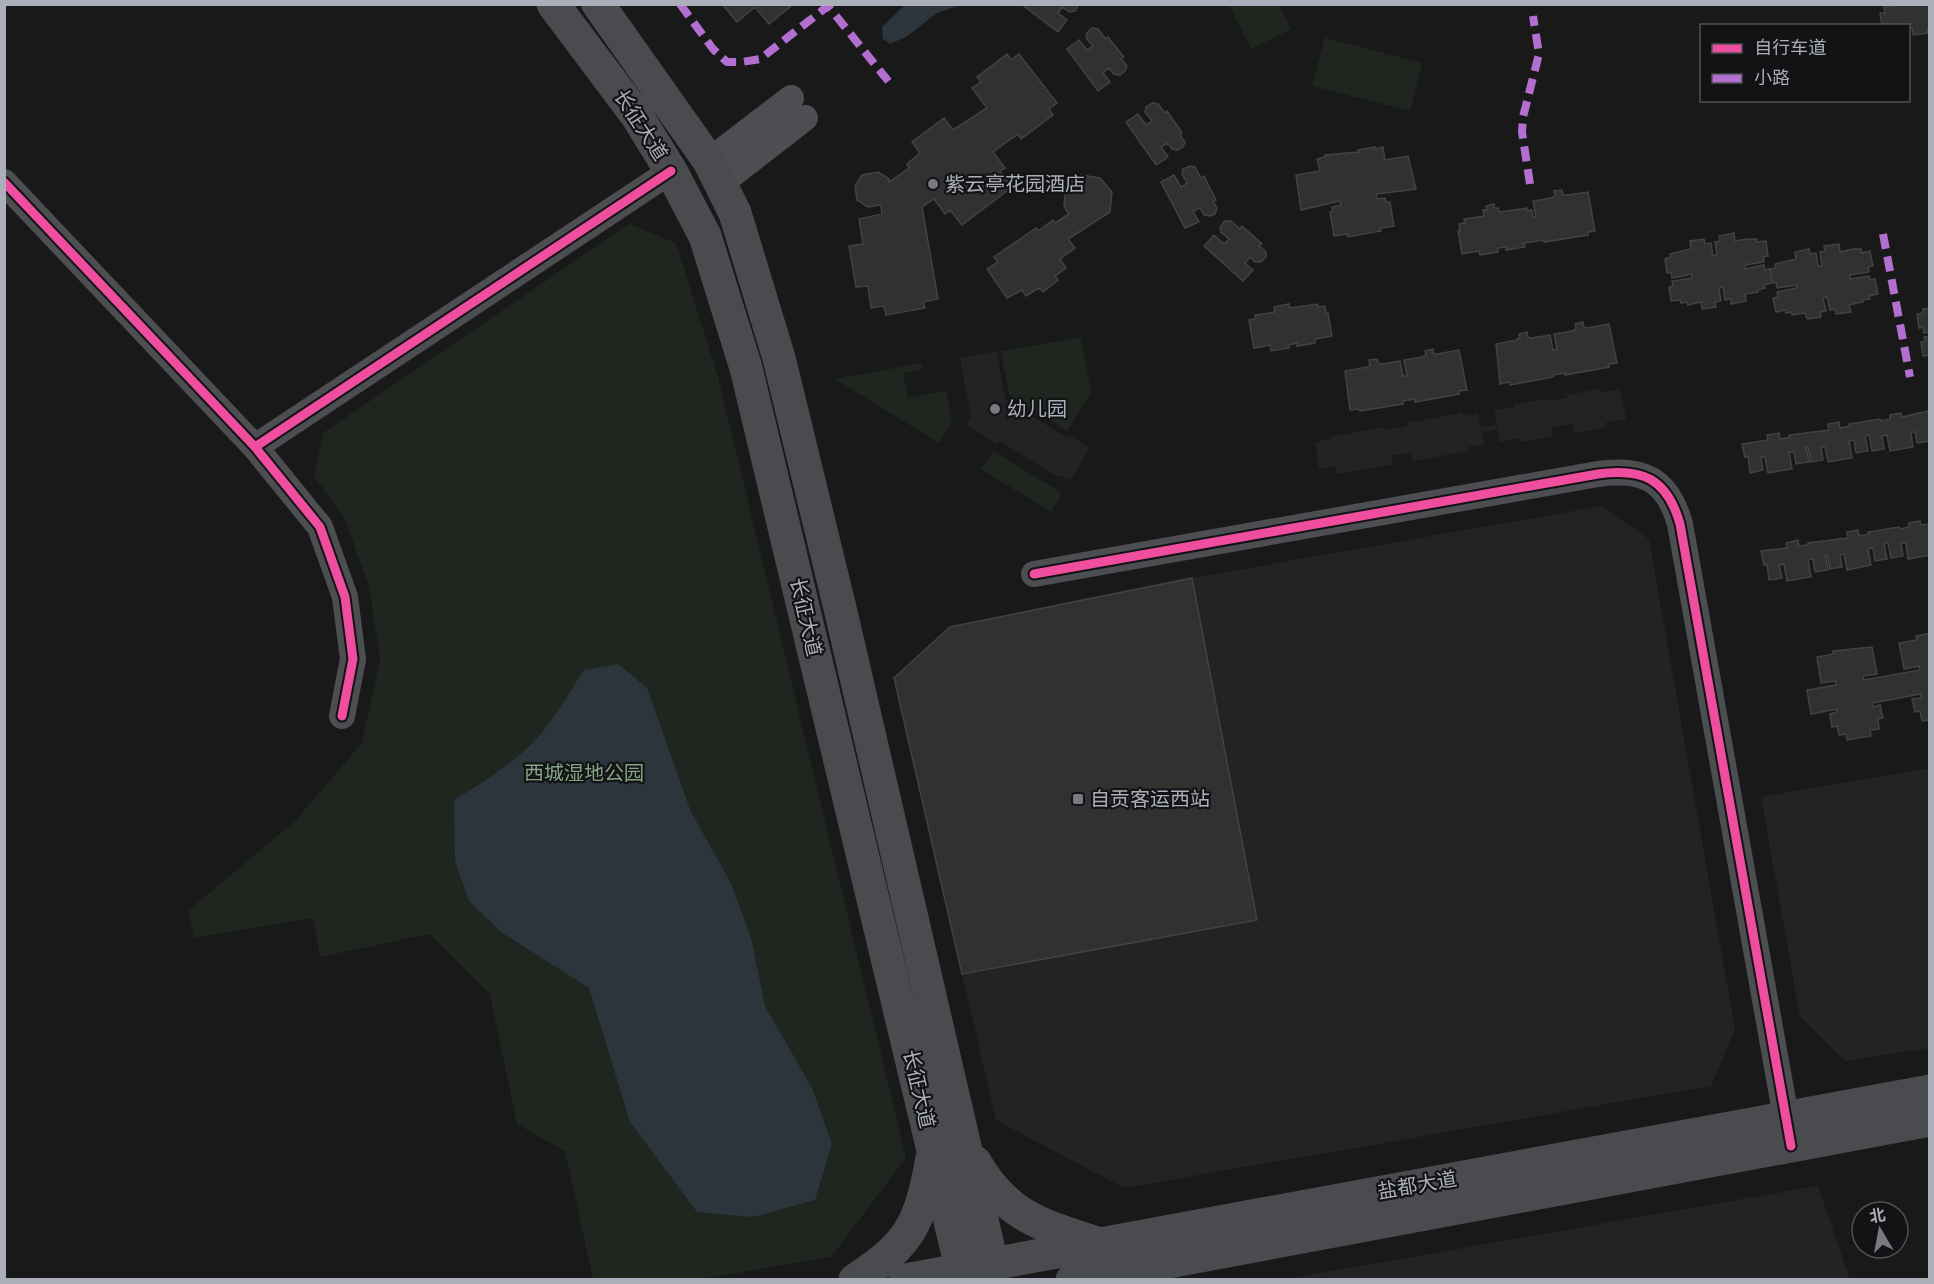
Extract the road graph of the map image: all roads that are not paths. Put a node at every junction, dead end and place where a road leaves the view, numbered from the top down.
1 (553, 4) edge
2 (598, 4) edge
3 (798, 108) dead end
4 (671, 171) junction
5 (715, 172) junction
6 (4, 182) edge
7 (255, 447) junction
8 (1034, 574) dead end
9 (342, 716) dead end
10 (1929, 1092) edge
11 (1929, 1120) edge
12 (1788, 1132) junction
13 (948, 1146) junction
14 (1101, 1265) edge
15 (978, 1273) edge
16 (855, 1280) edge
17 (904, 1280) edge
18 (1072, 1280) edge

1 - 4 main road, 长征大道
2 - 5 main road, 长征大道
3 - 5 street
4 - 7 street
4 - 13 main road, 长征大道
5 - 13 main road, 长征大道
6 - 7 street
7 - 9 street
8 - 12 street
10 - 12 main road, 盐都大道
11 - 12 main road, 盐都大道
12 - 14 main road, 盐都大道
13 - 14 main road
13 - 15 main road, 长征大道
13 - 16 main road
14 - 15 main road, 盐都大道
14 - 18 main road, 盐都大道
15 - 17 main road, 盐都大道

